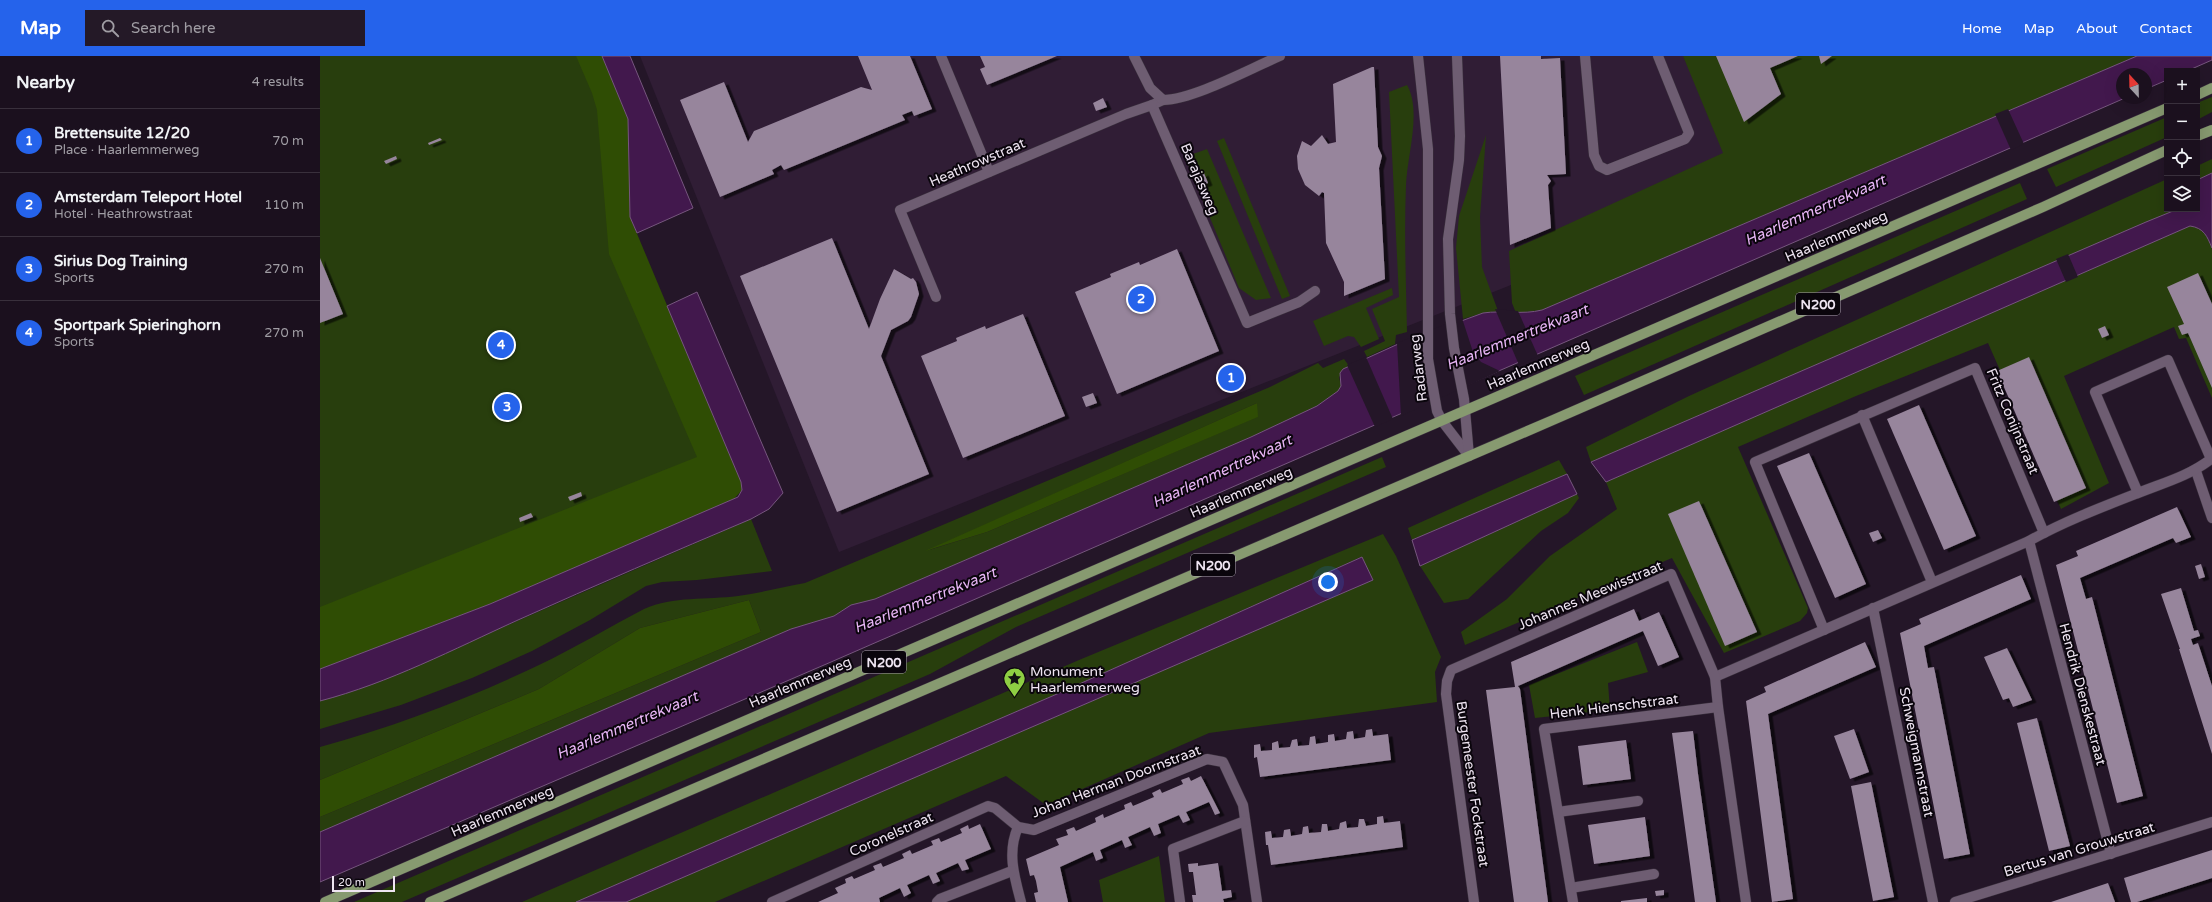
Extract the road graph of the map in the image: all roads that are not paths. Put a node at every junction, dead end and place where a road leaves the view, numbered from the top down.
1 (941, 56) edge
2 (1134, 56) edge
3 (1280, 56) edge
4 (1418, 56) edge
5 (1457, 56) edge
6 (1585, 56) edge
7 (1658, 56) edge
8 (2212, 88) edge
9 (2200, 94) edge
10 (1163, 100) junction
11 (1152, 105) junction
12 (2164, 109) edge
13 (2212, 130) edge
14 (2200, 135) edge
15 (2164, 151) edge
16 (989, 172) junction
17 (1316, 291) dead end
18 (936, 297) dead end
19 (1466, 410) junction
20 (1862, 415) junction
21 (1442, 421) junction
22 (1469, 456) junction
23 (2196, 471) junction
24 (2138, 493) junction
25 (2212, 518) edge
26 (2044, 533) junction
27 (2029, 541) junction
28 (1932, 582) junction
29 (1873, 608) junction
30 (1824, 630) junction
31 (1451, 670) joint
32 (1715, 677) junction
33 (1718, 707) junction
34 (1638, 801) dead end
35 (1558, 812) junction
36 (1245, 821) junction
37 (2212, 822) edge
38 (1018, 827) junction
39 (2111, 854) junction
40 (1012, 871) junction
41 (1654, 874) dead end
42 (1570, 888) junction
43 (788, 899) edge
44 (325, 902) edge
45 (430, 902) edge
46 (772, 902) edge
47 (937, 902) edge
48 (1021, 902) edge
49 (1180, 902) edge
50 (1257, 902) edge
51 (1474, 902) edge
52 (1573, 902) edge
53 (1746, 902) edge
54 (1933, 902) edge
55 (1955, 902) edge

1 - 16 street
2 - 10 street
3 - 10 street
4 - 21 street, Radarweg
5 - 19 street
6 - 7 street
8 - 9 main road
10 - 11 street
11 - 16 street, Heathrowstraat
11 - 17 street, Barajasweg
12 - 19 main road, Haarlemmerweg / N200
13 - 14 main road
15 - 22 main road, N200
16 - 18 street, Heathrowstraat
19 - 21 main road, Haarlemmerweg / N200
19 - 22 street
20 - 26 street, Fritz Conijnstraat
20 - 28 street
20 - 30 street, Fritz Conijnstraat
21 - 22 street, Radarweg
21 - 44 main road, Haarlemmerweg / N200
22 - 45 main road, N200
23 - 24 street
23 - 24 street
23 - 25 street
24 - 26 street
26 - 27 street
27 - 28 street
27 - 39 street, Hendrik Dienskestraat
28 - 29 street
29 - 30 street
29 - 54 street, Schweigmannstraat
30 - 32 street
31 - 32 street, Johannes Meewisstraat
31 - 51 street, Burgemeester Fockstraat
32 - 33 street, Johannes Meewisstraat
33 - 35 street, Henk Hienschstraat
33 - 53 street, Johannes Meewisstraat
34 - 35 street
35 - 42 street, Henk Hienschstraat
36 - 38 street, Johan Herman Doornstraat
36 - 49 street
36 - 50 street, Johan Herman Doornstraat
37 - 39 street, Bertus van Grouwstraat
38 - 40 street
38 - 43 street, Coronelstraat
39 - 55 street, Bertus van Grouwstraat
40 - 47 street
40 - 48 street
41 - 42 street
42 - 52 street, Henk Hienschstraat
43 - 46 street, Coronelstraat

